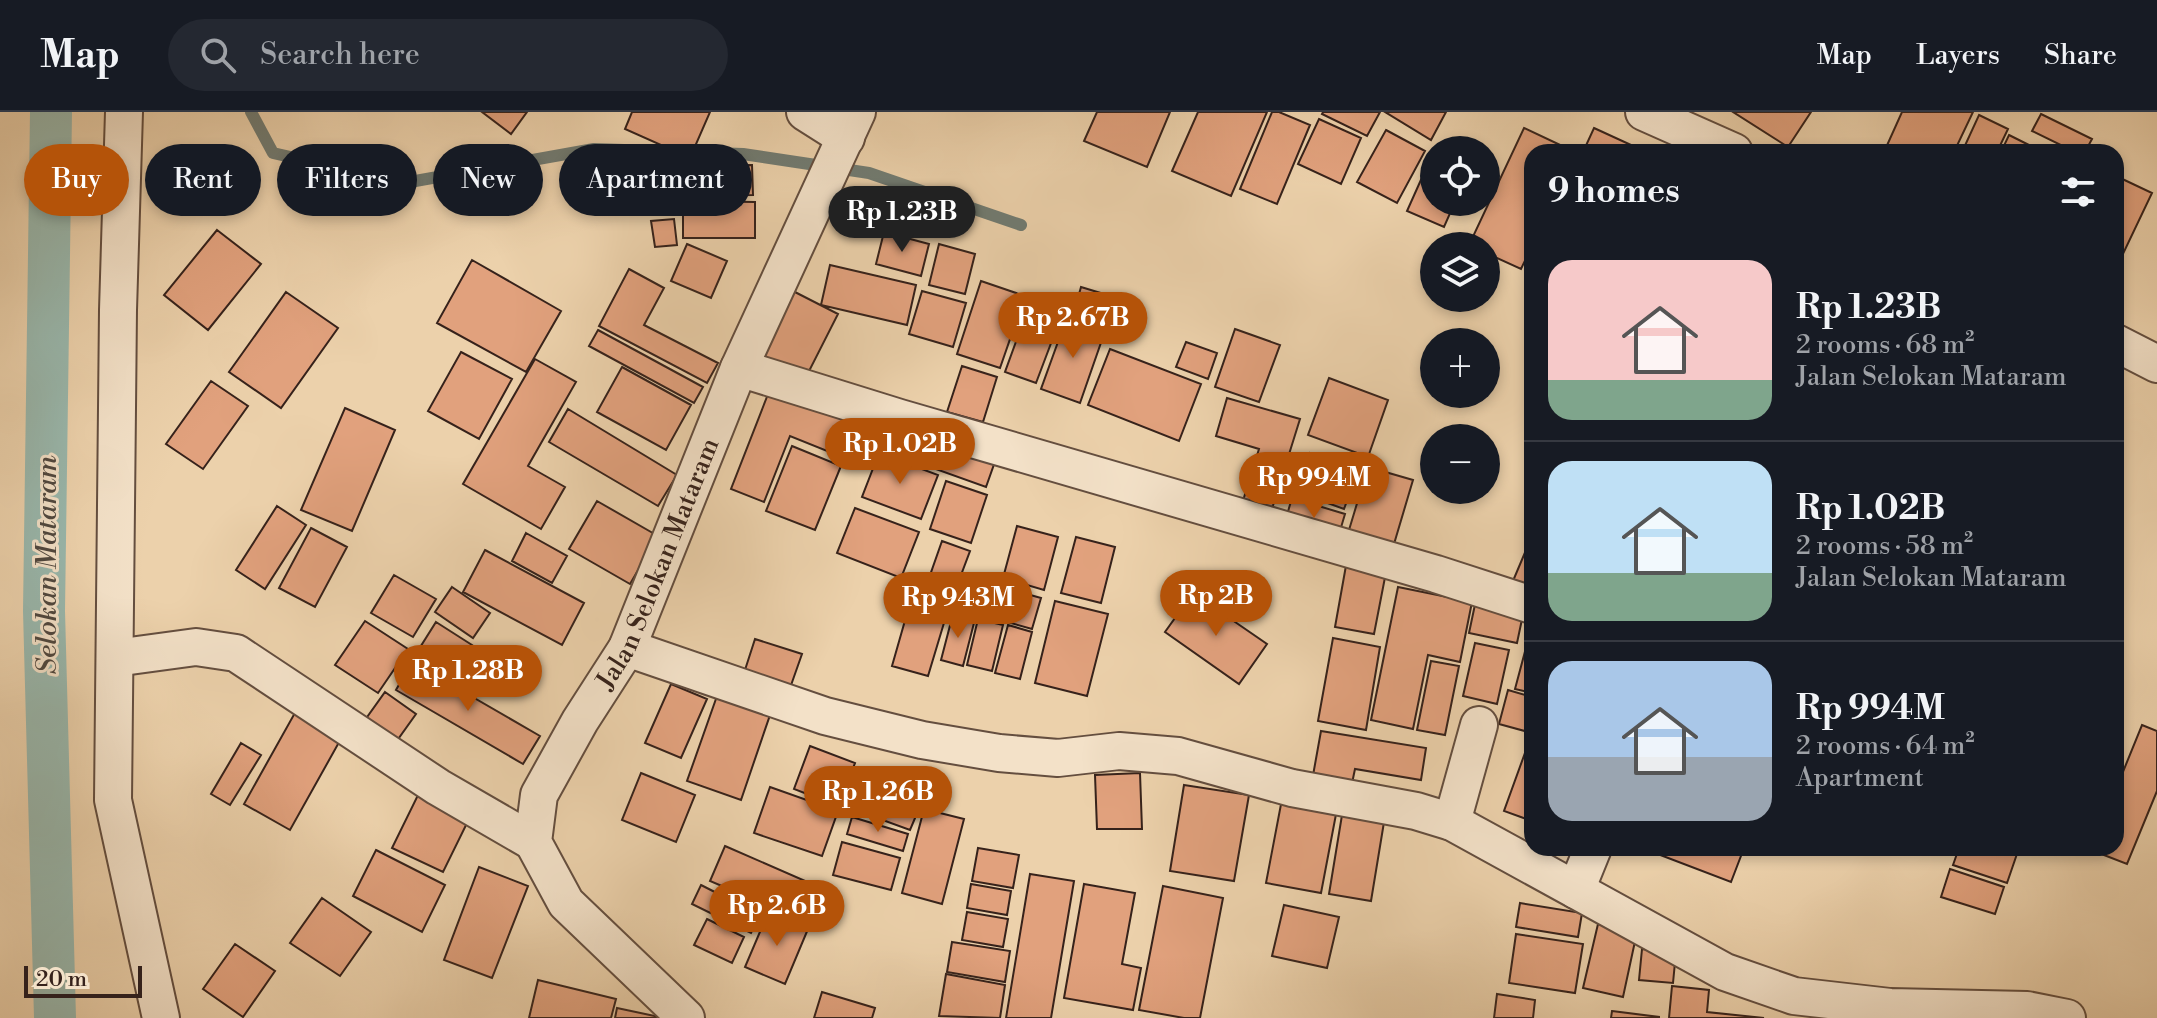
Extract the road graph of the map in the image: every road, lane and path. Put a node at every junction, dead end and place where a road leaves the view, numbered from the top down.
1 (124, 112) edge
2 (805, 112) edge
3 (1644, 112) edge
4 (852, 125) edge
5 (1721, 134) edge
6 (2124, 347) edge
7 (2157, 364) edge
8 (739, 368) junction
9 (1524, 602) edge
10 (627, 648) junction
11 (115, 658) junction
12 (1479, 725) dead end
13 (1452, 822) junction
14 (533, 842) junction
15 (1590, 856) edge
16 (1576, 890) junction
17 (161, 1018) edge
18 (686, 1018) edge
19 (2067, 1018) edge

1 - 11 street
2 - 4 street
3 - 5 street
4 - 8 street, Jalan Selokan Mataram
6 - 7 street
8 - 9 street
8 - 10 street, Jalan Selokan Mataram
10 - 13 street
10 - 14 street, Jalan Selokan Mataram
11 - 14 street
11 - 17 street
12 - 13 street
13 - 16 street
14 - 18 street
15 - 16 street
16 - 19 street

